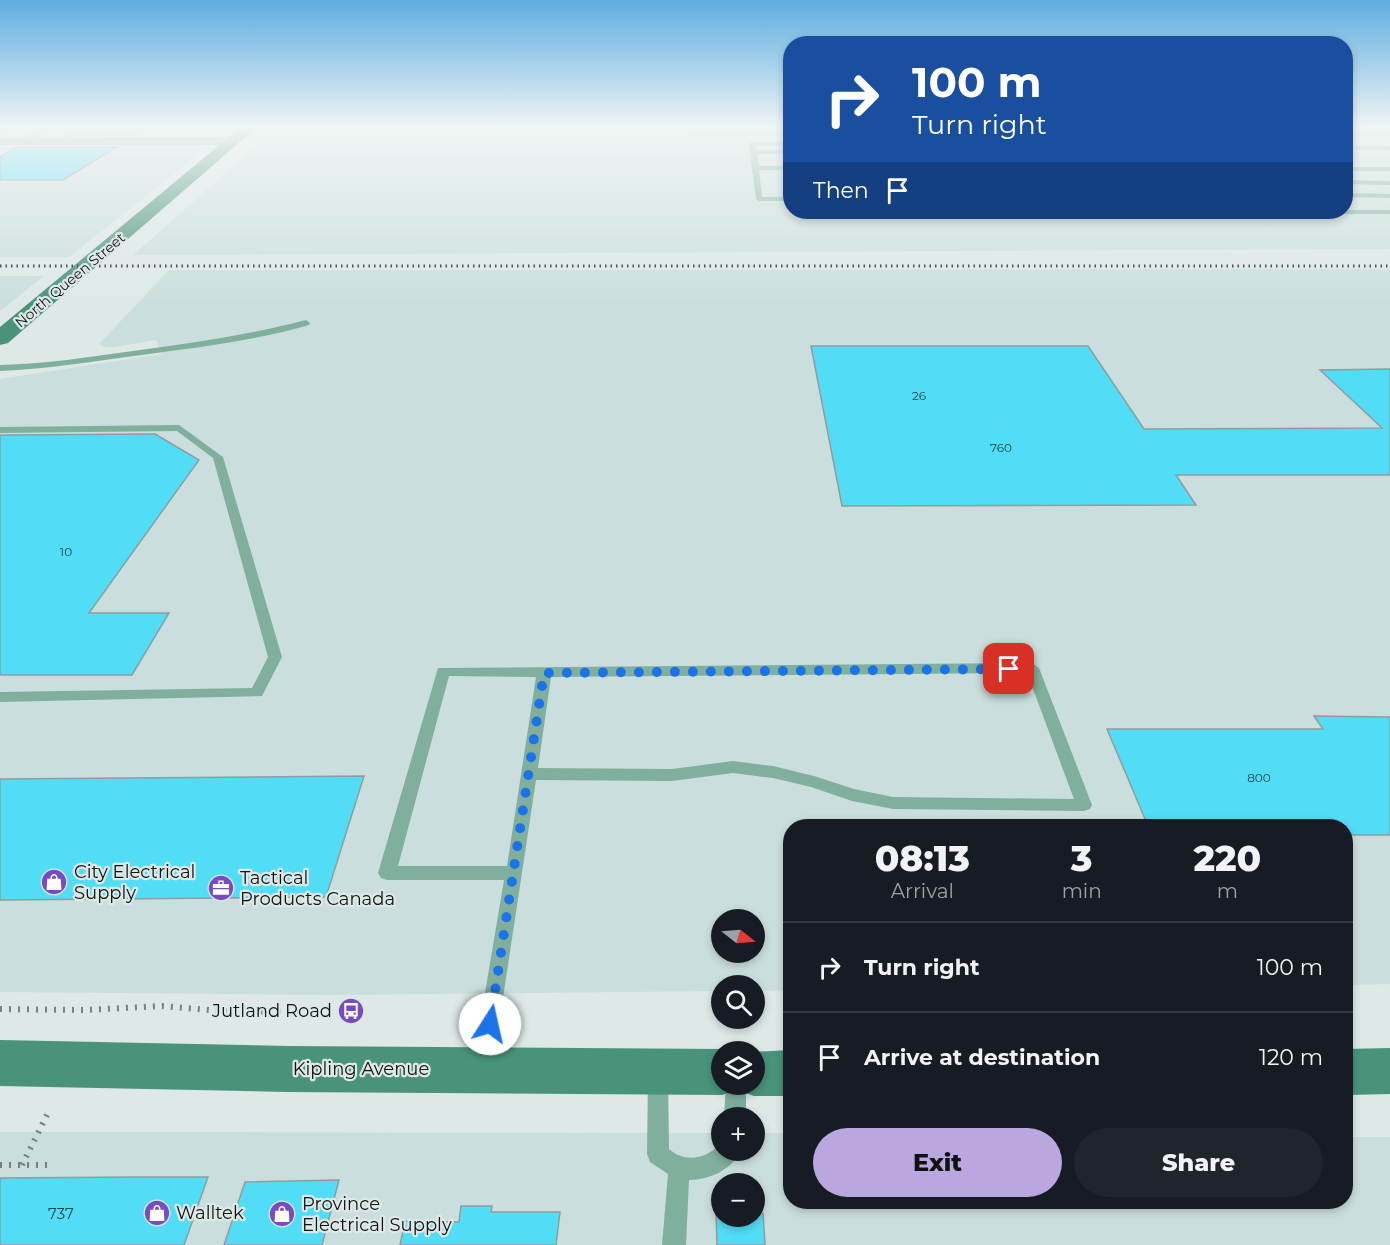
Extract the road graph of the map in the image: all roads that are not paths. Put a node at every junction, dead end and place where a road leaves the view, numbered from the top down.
1 (180, 186) edge
2 (758, 186) edge
3 (1353, 195) edge
4 (1390, 196) edge
5 (783, 198) edge
6 (1353, 212) edge
7 (1390, 212) edge
8 (306, 323) dead end
9 (0, 338) edge
10 (0, 368) edge
11 (0, 430) edge
12 (544, 673) junction
13 (0, 697) edge
14 (530, 774) junction
15 (513, 873) junction
16 (0, 1063) edge
17 (482, 1069) junction
18 (658, 1071) junction
19 (1390, 1071) edge
20 (711, 1072) edge
21 (1353, 1072) edge
22 (765, 1073) edge
23 (783, 1073) edge
24 (719, 1161) edge
25 (679, 1169) junction
26 (674, 1245) edge

1 - 9 main road, North Queen Street
2 - 5 lane
3 - 4 lane
6 - 7 lane
8 - 10 lane
11 - 13 lane
12 - 14 lane
12 - 14 lane
12 - 15 lane
14 - 15 lane
15 - 17 lane
16 - 17 main road, Kipling Avenue
17 - 18 main road, Kipling Avenue
18 - 20 main road, Kipling Avenue
18 - 25 lane
19 - 21 main road
22 - 23 main road
24 - 25 lane
25 - 26 lane

